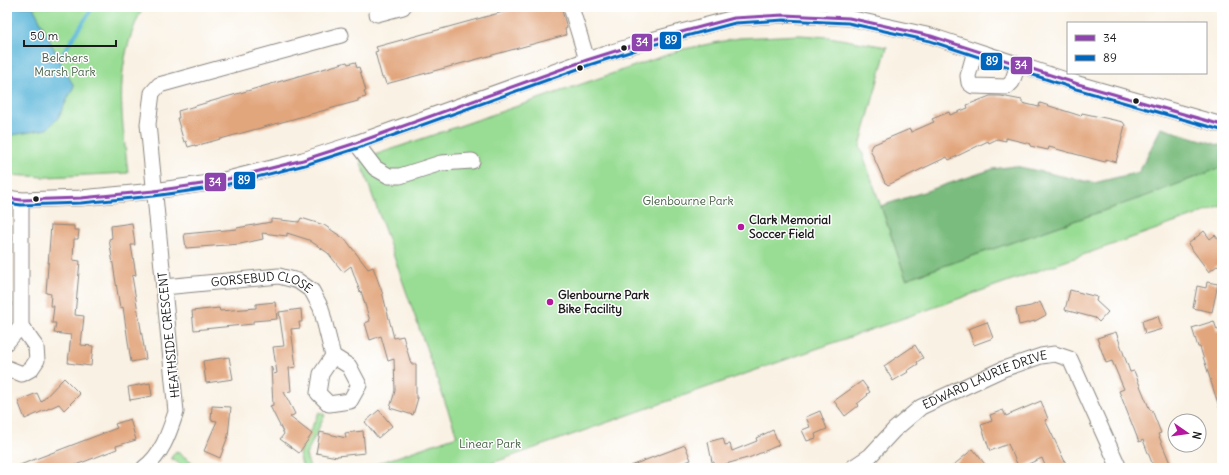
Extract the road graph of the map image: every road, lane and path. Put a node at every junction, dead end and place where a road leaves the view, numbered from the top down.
1 (403, 7) edge
2 (571, 7) edge
3 (378, 14) dead end
4 (340, 35) dead end
5 (975, 51) junction
6 (587, 60) junction
7 (1018, 65) junction
8 (1222, 125) edge
9 (356, 143) junction
10 (472, 161) dead end
11 (154, 191) junction
12 (14, 199) edge
13 (164, 287) junction
14 (21, 326) junction
15 (7, 342) edge
16 (332, 356) dead end
17 (7, 368) edge
18 (144, 468) edge
19 (852, 468) edge
20 (1119, 468) edge

1 - 3 street
2 - 6 street
4 - 11 street, HEATHSIDE CRESCENT
5 - 6 street
5 - 7 street
5 - 7 street
6 - 9 street
7 - 8 street
9 - 10 street
9 - 11 street
11 - 12 street
11 - 13 street, HEATHSIDE CRESCENT
12 - 14 street
13 - 16 street, GORSEBUD CLOSE
13 - 18 street, HEATHSIDE CRESCENT
14 - 15 street
14 - 17 street
19 - 20 street, EDWARD LAURIE DRIVE

